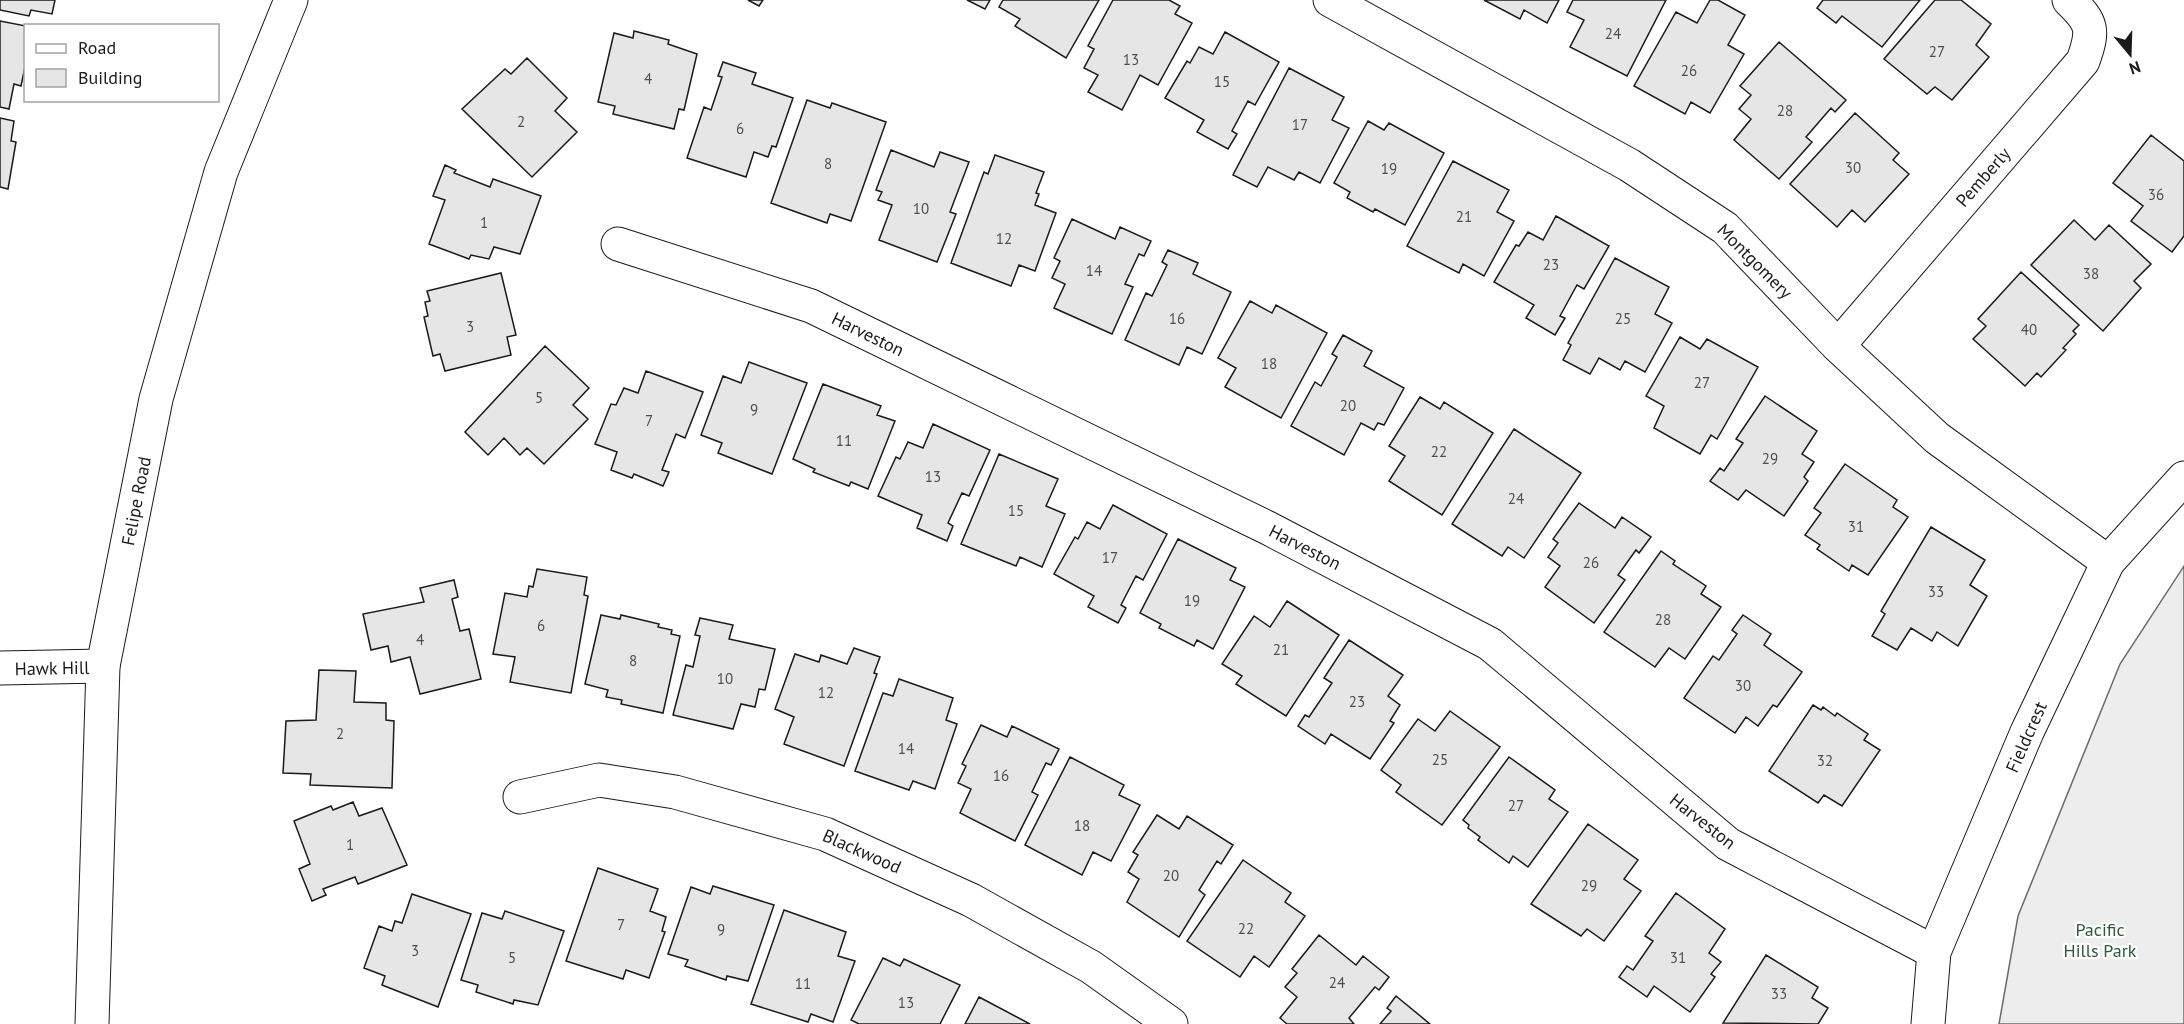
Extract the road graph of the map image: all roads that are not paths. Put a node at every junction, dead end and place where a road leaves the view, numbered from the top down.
1 (291, 0) edge
2 (1330, 0) edge
3 (2069, 0) edge
4 (618, 244) dead end
5 (1838, 346) junction
6 (2184, 478) edge
7 (2108, 562) junction
8 (104, 666) junction
9 (0, 668) edge
10 (520, 797) dead end
11 (1934, 952) junction
12 (92, 1024) edge
13 (1171, 1024) edge
14 (1928, 1024) edge

1 - 8 street, Felipe Road
2 - 5 street, Montgomery
3 - 5 street, Pemberly
4 - 11 street, Harveston
5 - 7 street, Montgomery
6 - 7 street, Fieldcrest
7 - 11 street, Fieldcrest
8 - 9 street, Hawk Hill
8 - 12 street, Felipe Road
10 - 13 street, Blackwood
11 - 14 street, Fieldcrest

